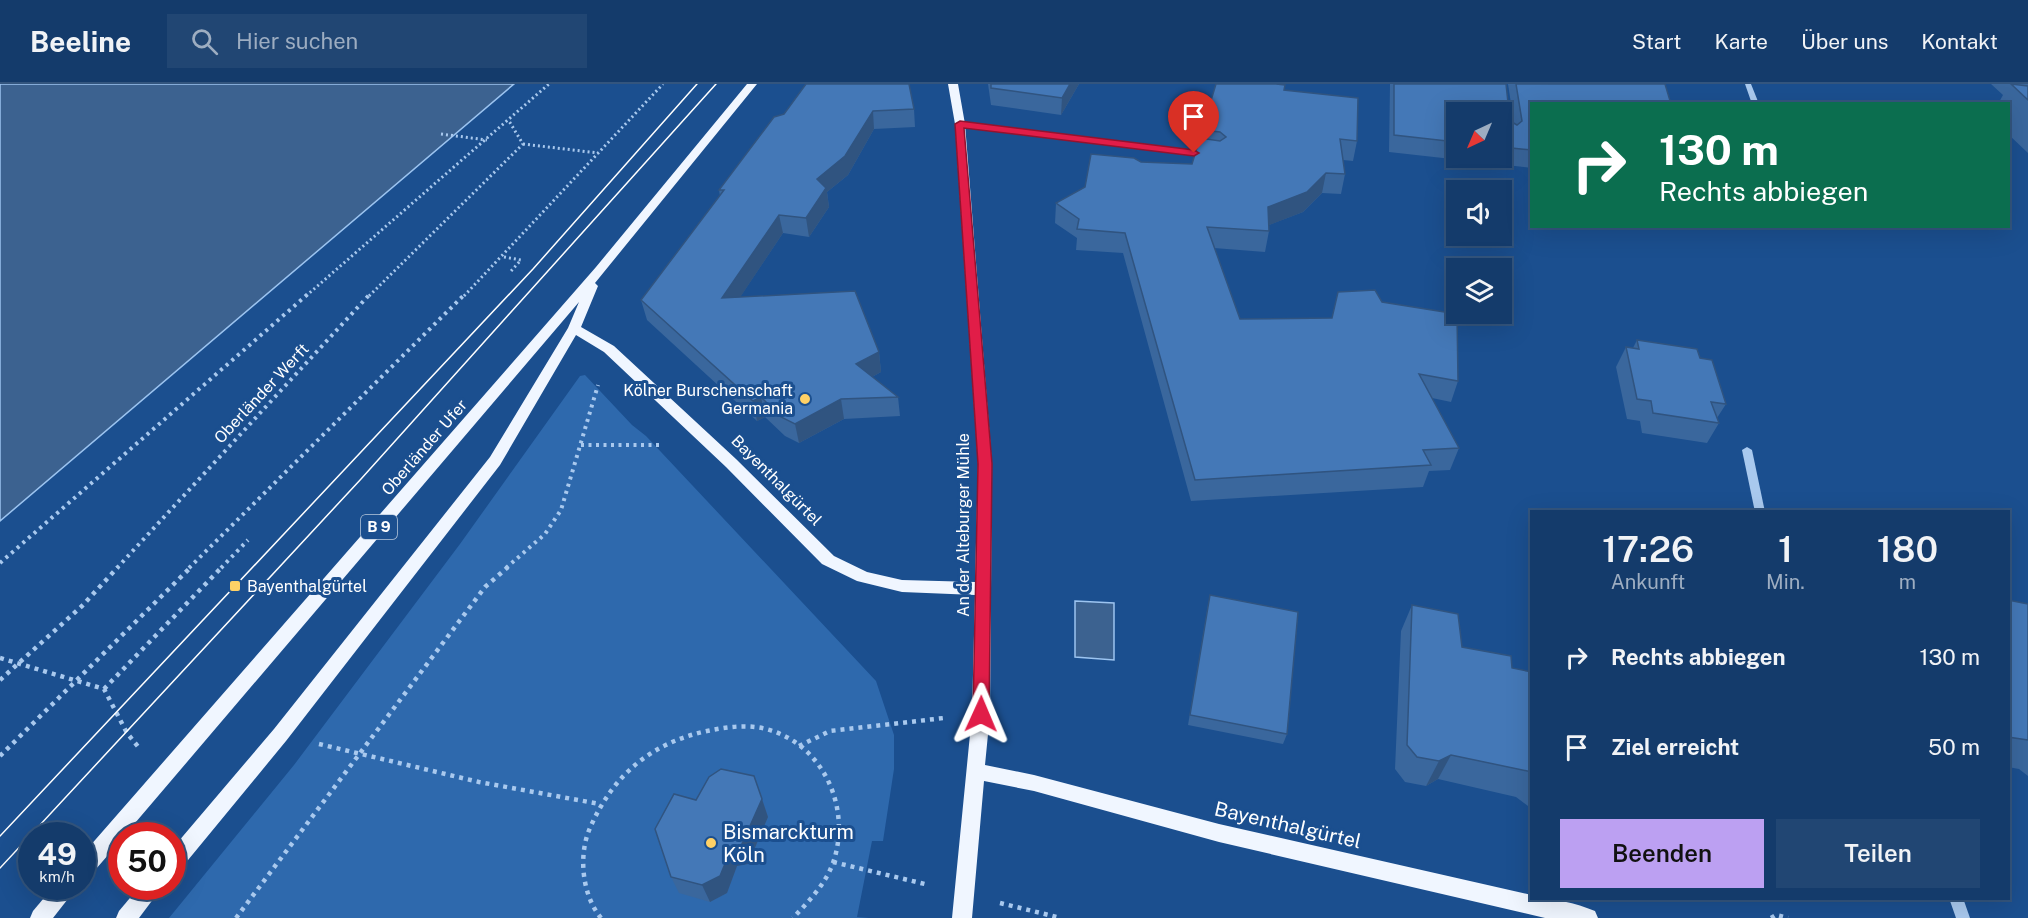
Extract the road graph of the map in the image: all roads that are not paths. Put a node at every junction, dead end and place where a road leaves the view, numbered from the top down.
1 (752, 84) edge
2 (953, 84) edge
3 (1748, 84) edge
4 (1755, 102) edge
5 (960, 124) junction
6 (1217, 156) edge
7 (600, 270) junction
8 (574, 328) junction
9 (1747, 450) dead end
10 (1760, 510) edge
11 (983, 589) junction
12 (978, 772) junction
13 (186, 848) edge
14 (96, 854) edge
15 (56, 900) edge
16 (141, 900) edge
17 (1957, 900) edge
18 (40, 918) edge
19 (126, 918) edge
20 (962, 918) edge
21 (1588, 918) edge
22 (1963, 918) edge

1 - 7 main road, Oberländer Ufer / B 9
2 - 5 main road, An der Alteburger Mühle
3 - 4 lane
5 - 6 lane
5 - 11 main road, An der Alteburger Mühle
7 - 8 main road, Oberländer Ufer / B 9
7 - 14 main road, Oberländer Ufer / B 9
8 - 11 main road, Bayenthalgürtel
8 - 13 main road, Oberländer Ufer / B 9
9 - 10 lane
11 - 12 main road, An der Alteburger Mühle
12 - 20 main road, An der Alteburger Mühle
12 - 21 main road, Bayenthalgürtel
15 - 18 main road
16 - 19 main road
17 - 22 lane

